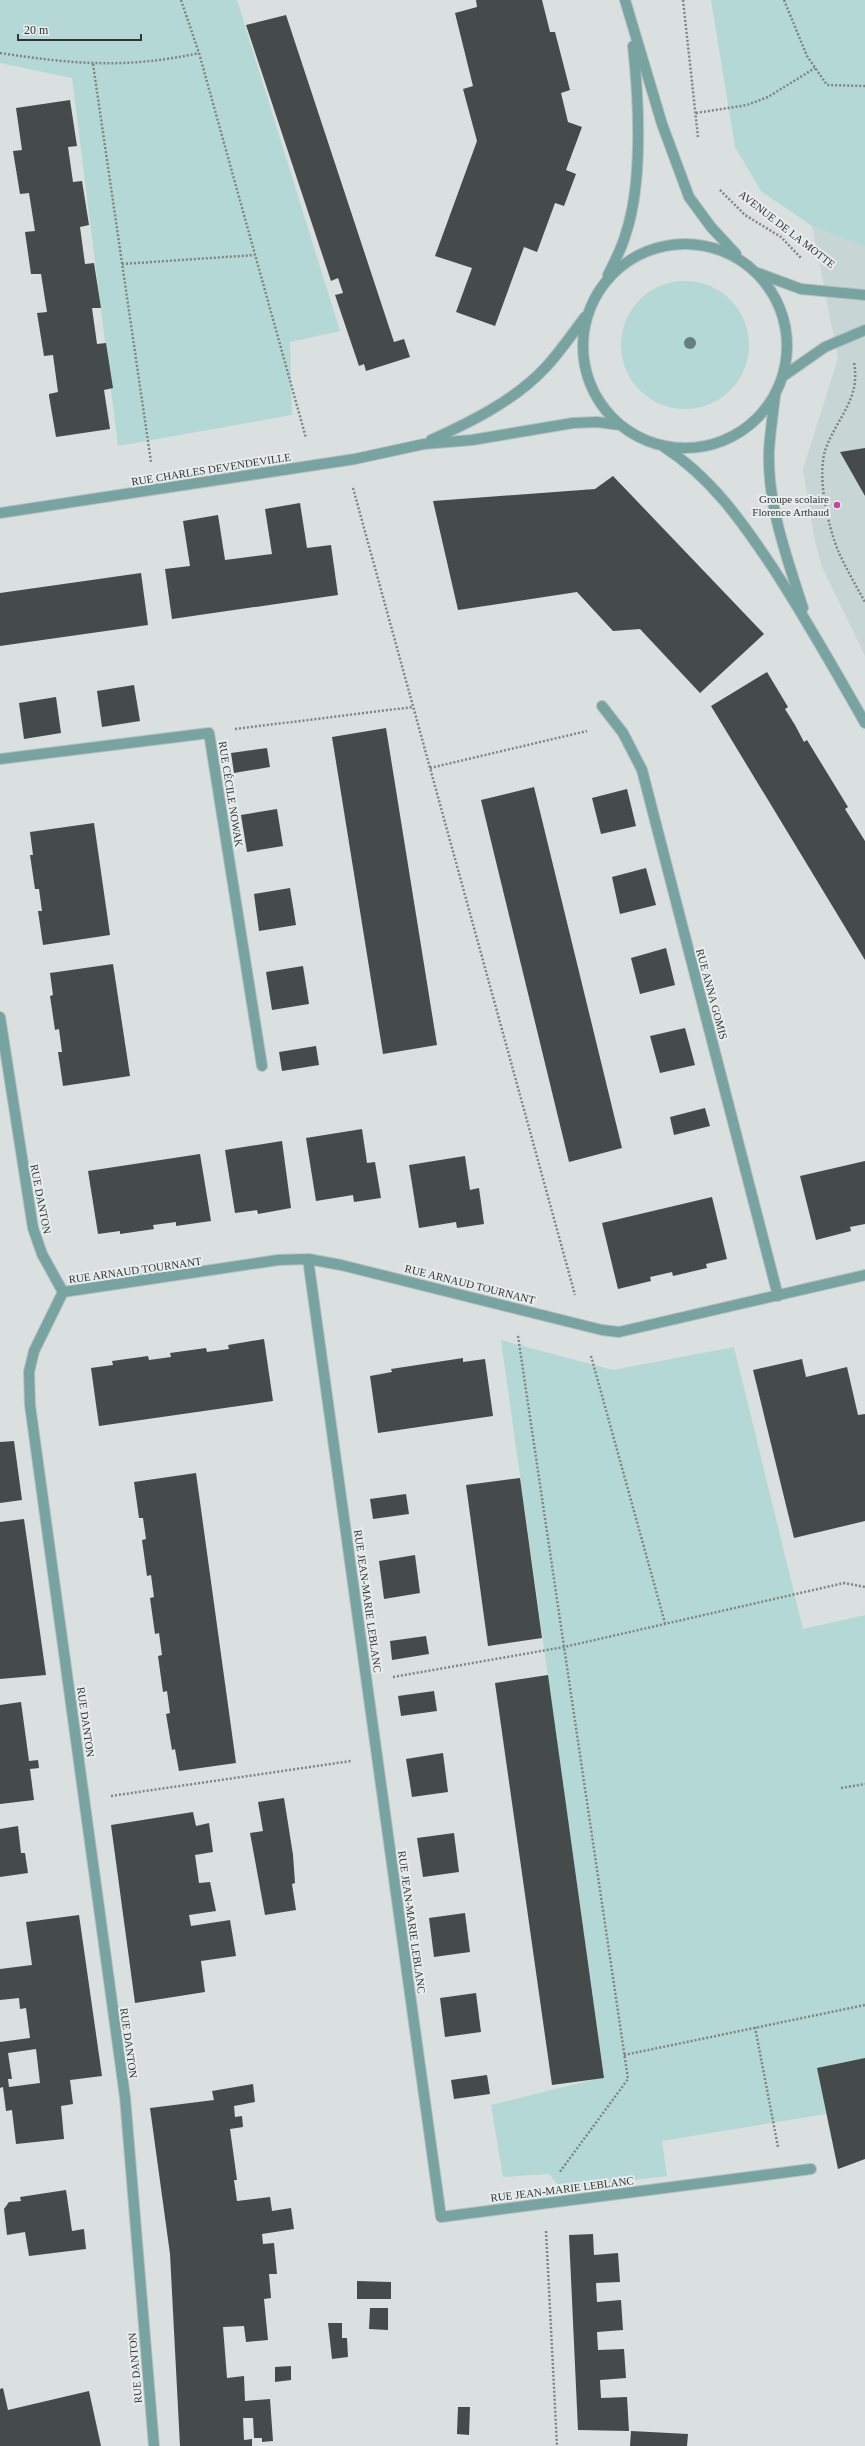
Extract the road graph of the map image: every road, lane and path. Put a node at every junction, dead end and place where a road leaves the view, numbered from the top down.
1 (181, 0) edge
2 (625, 0) edge
3 (683, 0) edge
4 (784, 0) edge
5 (630, 20) junction
6 (0, 53) edge
7 (199, 53) junction
8 (93, 64) junction
9 (816, 68) junction
10 (865, 86) edge
11 (696, 113) junction
12 (698, 138) dead end
13 (717, 187) dead end
14 (255, 255) junction
15 (742, 260) junction
16 (804, 261) dead end
17 (122, 264) junction
18 (756, 272) junction
19 (605, 281) junction
20 (865, 295) edge
21 (587, 314) junction
22 (865, 330) edge
23 (846, 338) junction
24 (782, 377) junction
25 (775, 394) junction
26 (620, 425) junction
27 (424, 444) junction
28 (663, 446) junction
29 (346, 460) junction
30 (313, 466) junction
31 (156, 490) junction
32 (0, 513) edge
33 (865, 602) edge
34 (806, 619) junction
35 (602, 706) dead end
36 (413, 707) junction
37 (865, 723) edge
38 (616, 724) junction
39 (209, 733) junction
40 (0, 759) edge
41 (430, 768) junction
42 (0, 1017) edge
43 (262, 1066) dead end
44 (308, 1259) junction
45 (865, 1275) edge
46 (63, 1292) junction
47 (778, 1296) junction
48 (513, 1307) junction
49 (583, 1326) junction
50 (865, 1587) edge
51 (666, 1623) junction
52 (564, 1647) junction
53 (367, 1682) junction
54 (377, 1757) junction
55 (865, 1784) edge
56 (841, 1788) dead end
57 (84, 1800) junction
58 (865, 2005) edge
59 (755, 2027) junction
60 (624, 2055) junction
61 (812, 2169) dead end
62 (783, 2173) junction
63 (545, 2204) junction
64 (154, 2446) edge
65 (557, 2446) edge

1 - 7 path
2 - 5 street
3 - 11 path
4 - 9 path
5 - 15 street
5 - 19 street
6 - 8 path
7 - 8 path
7 - 14 path
8 - 17 path
9 - 10 path
9 - 11 path
11 - 12 path
13 - 16 path, AVENUE DE LA MOTTE
14 - 17 path
14 - 30 path
15 - 18 street
15 - 19 street
17 - 31 path
18 - 20 street
18 - 24 street
19 - 21 street
21 - 26 street
21 - 27 street, RUE CHARLES DEVENDEVILLE
22 - 23 street
23 - 24 street
23 - 33 path
24 - 25 street
25 - 28 street
25 - 34 street
26 - 27 street, RUE CHARLES DEVENDEVILLE
26 - 28 street
27 - 29 street, RUE CHARLES DEVENDEVILLE
28 - 34 street
29 - 30 street, RUE CHARLES DEVENDEVILLE
29 - 36 path
30 - 31 street, RUE CHARLES DEVENDEVILLE
31 - 32 street, RUE CHARLES DEVENDEVILLE
34 - 37 street
35 - 38 street, RUE ANNA GOMIS
36 - 39 path
36 - 41 path
38 - 41 path
38 - 47 street, RUE ANNA GOMIS
39 - 40 street, RUE CÉCILE NOWAK
39 - 43 street, RUE CÉCILE NOWAK
41 - 49 path
42 - 46 street, RUE DANTON
44 - 46 street, RUE ARNAUD TOURNANT
44 - 48 street, RUE ARNAUD TOURNANT
44 - 53 street, RUE JEAN-MARIE LEBLANC
45 - 47 street, RUE ARNAUD TOURNANT
46 - 57 street, RUE DANTON
47 - 49 street, RUE ARNAUD TOURNANT
48 - 49 street, RUE ARNAUD TOURNANT
48 - 52 path
49 - 51 path
50 - 51 path
51 - 52 path
52 - 53 path
52 - 60 path
53 - 54 street, RUE JEAN-MARIE LEBLANC
54 - 57 path
54 - 63 street, RUE JEAN-MARIE LEBLANC
55 - 56 path
57 - 64 street, RUE DANTON
58 - 59 path
59 - 60 path
59 - 62 path
60 - 63 path
61 - 62 street, RUE JEAN-MARIE LEBLANC
62 - 63 street, RUE JEAN-MARIE LEBLANC
63 - 65 path

